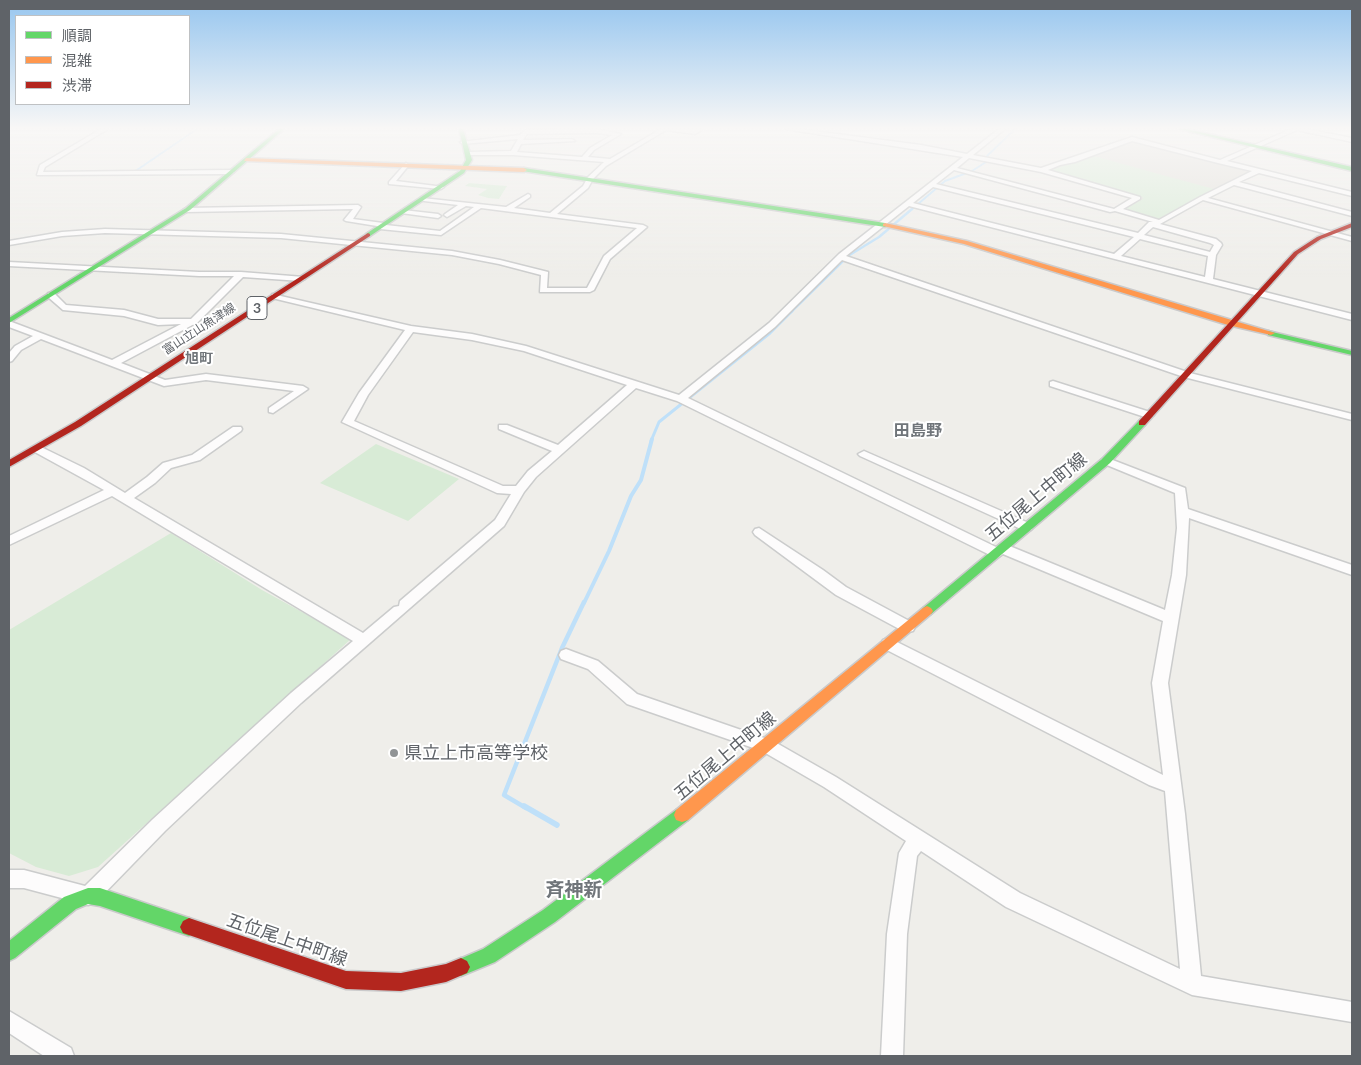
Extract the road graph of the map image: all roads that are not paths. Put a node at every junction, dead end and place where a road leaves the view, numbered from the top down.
1 (590, 178) edge
2 (223, 179) edge
3 (395, 179) edge
4 (451, 179) edge
5 (594, 179) edge
6 (939, 179) edge
7 (994, 179) edge
8 (1072, 179) edge
9 (1241, 179) edge
10 (1289, 179) edge
11 (1234, 182) junction
12 (932, 185) junction
13 (441, 187) junction
14 (1352, 194) edge
15 (528, 196) dead end
16 (1202, 198) junction
17 (424, 199) junction
18 (465, 204) junction
19 (909, 204) junction
20 (480, 206) junction
21 (508, 209) junction
22 (186, 210) junction
23 (1115, 210) junction
24 (403, 212) junction
25 (1352, 214) edge
26 (447, 215) dead end
27 (552, 215) junction
28 (438, 216) dead end
29 (883, 224) junction
30 (1152, 224) junction
31 (1352, 225) edge
32 (382, 226) junction
33 (153, 231) junction
34 (1330, 233) junction
35 (1139, 236) junction
36 (1352, 239) edge
37 (9, 243) edge
38 (357, 243) junction
39 (1212, 255) junction
40 (1116, 256) junction
41 (841, 257) junction
42 (9, 264) edge
43 (94, 268) junction
44 (241, 274) junction
45 (301, 279) junction
46 (1209, 281) junction
47 (51, 295) junction
48 (1260, 295) junction
49 (275, 296) junction
50 (1352, 318) edge
51 (192, 321) junction
52 (9, 323) edge
53 (1230, 324) junction
54 (411, 329) junction
55 (41, 336) junction
56 (1352, 353) edge
57 (9, 359) edge
58 (112, 364) junction
59 (1188, 375) junction
60 (148, 378) junction
61 (634, 384) junction
62 (1053, 384) dead end
63 (681, 400) junction
64 (273, 410) dead end
65 (1149, 415) junction
66 (1352, 417) edge
67 (503, 427) dead end
68 (237, 430) dead end
69 (37, 449) junction
70 (560, 450) junction
71 (864, 454) dead end
72 (1106, 460) junction
73 (9, 464) edge
74 (519, 490) junction
75 (112, 491) junction
76 (124, 499) junction
77 (1181, 511) junction
78 (1027, 527) junction
79 (759, 532) dead end
80 (9, 541) edge
81 (999, 550) junction
82 (1352, 570) edge
83 (1170, 618) junction
84 (908, 627) junction
85 (364, 641) junction
86 (888, 644) junction
87 (566, 655) dead end
88 (767, 746) junction
89 (1172, 786) junction
90 (918, 839) junction
91 (14, 877) edge
92 (88, 896) junction
93 (9, 952) edge
94 (1192, 985) junction
95 (1352, 1012) edge
96 (9, 1021) edge
97 (64, 1056) edge
98 (892, 1056) edge

1 - 27 street
2 - 22 main road
3 - 13 street
4 - 13 main road, 富山立山魚津線 / 3
5 - 29 main road
6 - 12 street
7 - 23 street
8 - 23 street
9 - 11 street
10 - 14 street
11 - 16 street
11 - 25 street
12 - 19 street
12 - 35 street
13 - 17 main road, 富山立山魚津線 / 3
15 - 21 street
16 - 23 street
16 - 34 street
17 - 18 street
17 - 24 main road, 富山立山魚津線 / 3
18 - 20 street
18 - 26 street
19 - 29 street
19 - 40 street
20 - 21 street
20 - 32 street
21 - 27 street
22 - 32 street
22 - 33 main road
23 - 30 street
24 - 28 street
24 - 32 main road, 富山立山魚津線 / 3
27 - 38 street
29 - 41 street
29 - 53 main road
30 - 35 street
30 - 39 street
31 - 34 main road, 五位尾上中町線
32 - 38 main road, 富山立山魚津線 / 3
33 - 37 street
33 - 38 street
33 - 43 main road
34 - 36 street
34 - 48 main road, 五位尾上中町線
35 - 39 street
35 - 40 street
38 - 45 main road, 富山立山魚津線 / 3
39 - 46 street
40 - 46 street
41 - 59 street
41 - 63 street
42 - 43 street
43 - 44 street
43 - 47 main road
44 - 45 street
44 - 51 street
45 - 49 main road, 富山立山魚津線 / 3
46 - 48 street
47 - 51 street
47 - 52 main road
48 - 50 street
48 - 53 main road, 五位尾上中町線
49 - 54 street
49 - 60 main road, 富山立山魚津線 / 3
51 - 58 street
52 - 55 street
53 - 56 main road
53 - 59 main road, 五位尾上中町線
54 - 61 street
54 - 74 street
55 - 57 street
55 - 58 street
58 - 60 street
59 - 65 main road, 五位尾上中町線
59 - 66 street
60 - 64 street
60 - 69 main road, 富山立山魚津線 / 3
61 - 63 street
61 - 70 street
62 - 65 street
63 - 81 street
65 - 72 main road, 五位尾上中町線
67 - 70 street
68 - 76 street
69 - 73 main road, 富山立山魚津線 / 3
69 - 75 street
70 - 74 street
71 - 78 street
72 - 77 street
72 - 78 main road, 五位尾上中町線
74 - 85 street
75 - 76 street
75 - 80 street
76 - 85 street
77 - 82 street
77 - 83 street
78 - 81 main road, 五位尾上中町線
79 - 84 street
81 - 83 street
81 - 84 main road, 五位尾上中町線
83 - 89 street
84 - 86 main road, 五位尾上中町線
85 - 92 street
86 - 88 main road, 五位尾上中町線
86 - 89 street
87 - 88 street
88 - 90 street
88 - 92 main road, 五位尾上中町線
89 - 94 street
90 - 94 street
90 - 98 street
91 - 92 street
92 - 93 main road
94 - 95 street
96 - 97 street

